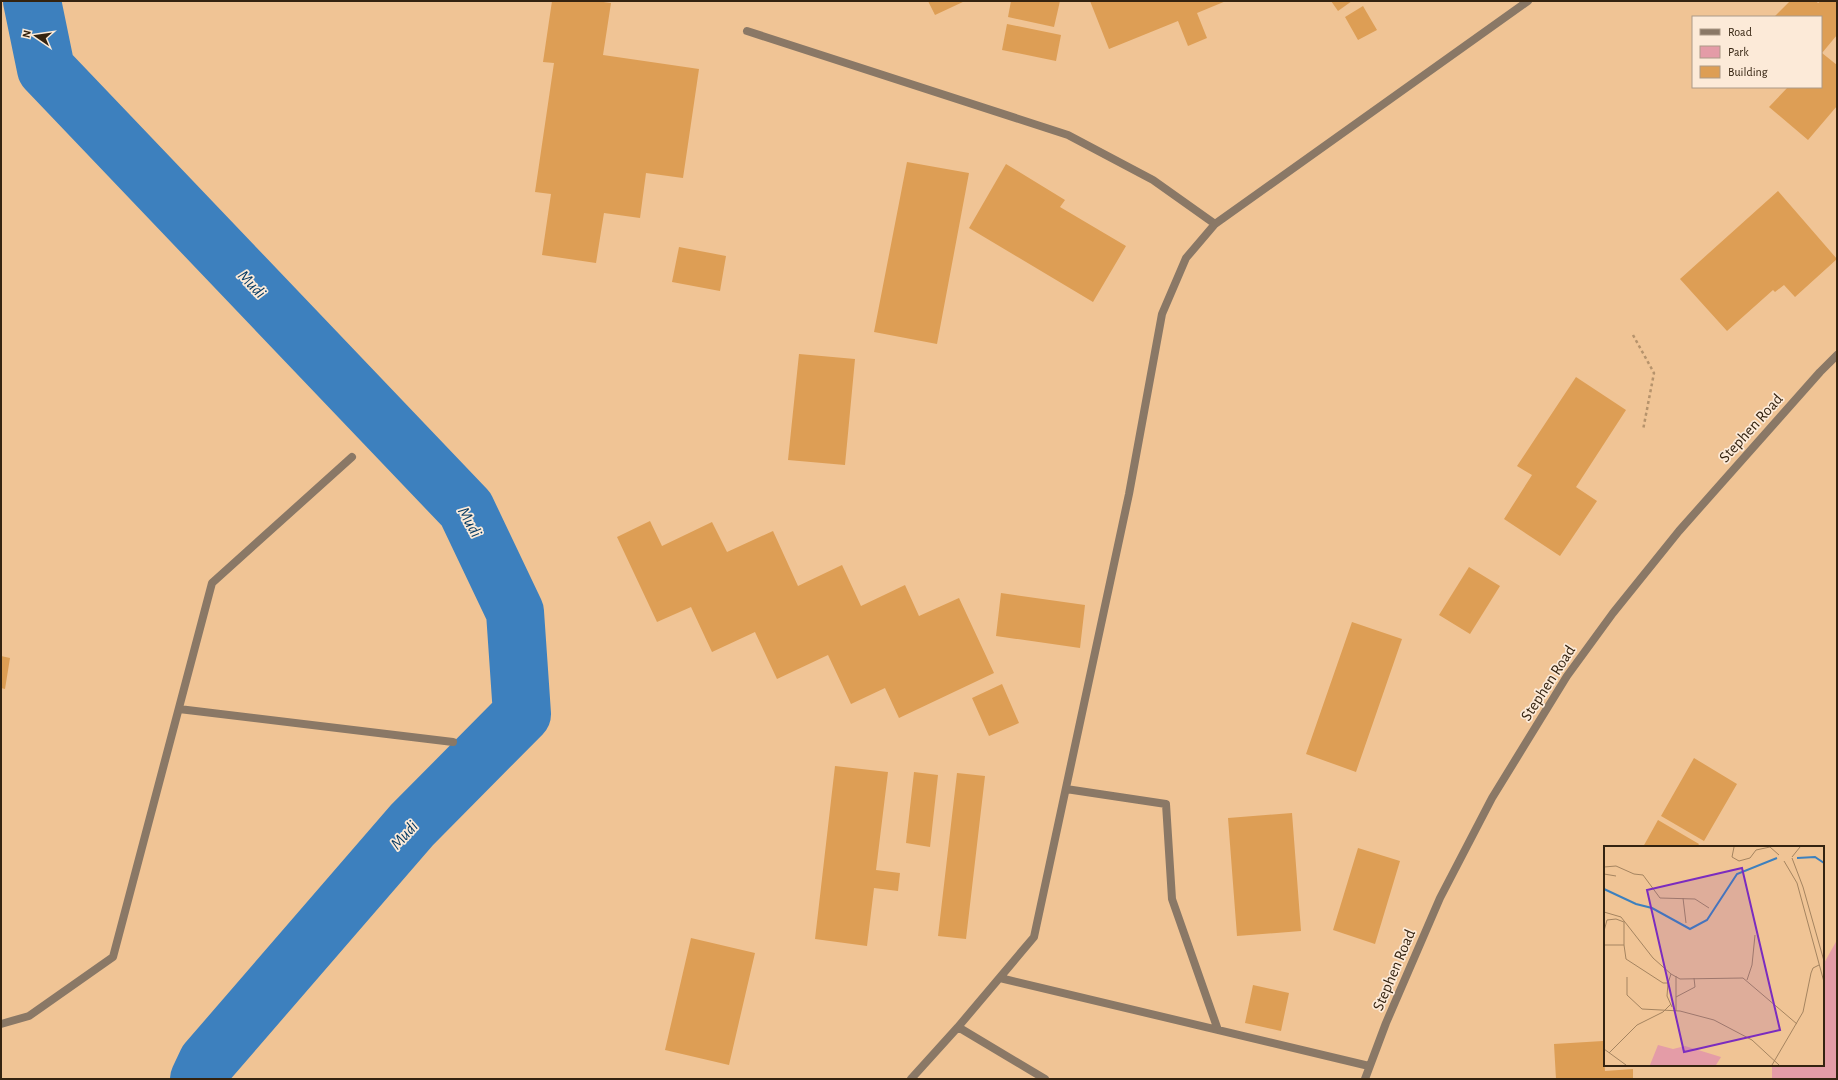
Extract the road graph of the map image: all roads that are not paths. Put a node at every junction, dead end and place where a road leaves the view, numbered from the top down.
1 (1528, 1) edge
2 (747, 31) dead end
3 (1215, 224) junction
4 (1837, 355) edge
5 (352, 457) dead end
6 (179, 709) junction
7 (453, 742) dead end
8 (1066, 789) junction
9 (1000, 978) junction
10 (1, 1024) edge
11 (958, 1027) junction
12 (1218, 1030) junction
13 (1370, 1066) junction
14 (911, 1079) edge
15 (1045, 1079) edge
16 (1365, 1079) edge

1 - 3 street
2 - 3 street
3 - 8 street
4 - 13 street, Stephen Road
5 - 6 street
6 - 7 street
6 - 10 street
8 - 9 street
8 - 12 street
9 - 11 street
9 - 12 street
11 - 14 street
11 - 15 street
12 - 13 street
13 - 16 street, Stephen Road

